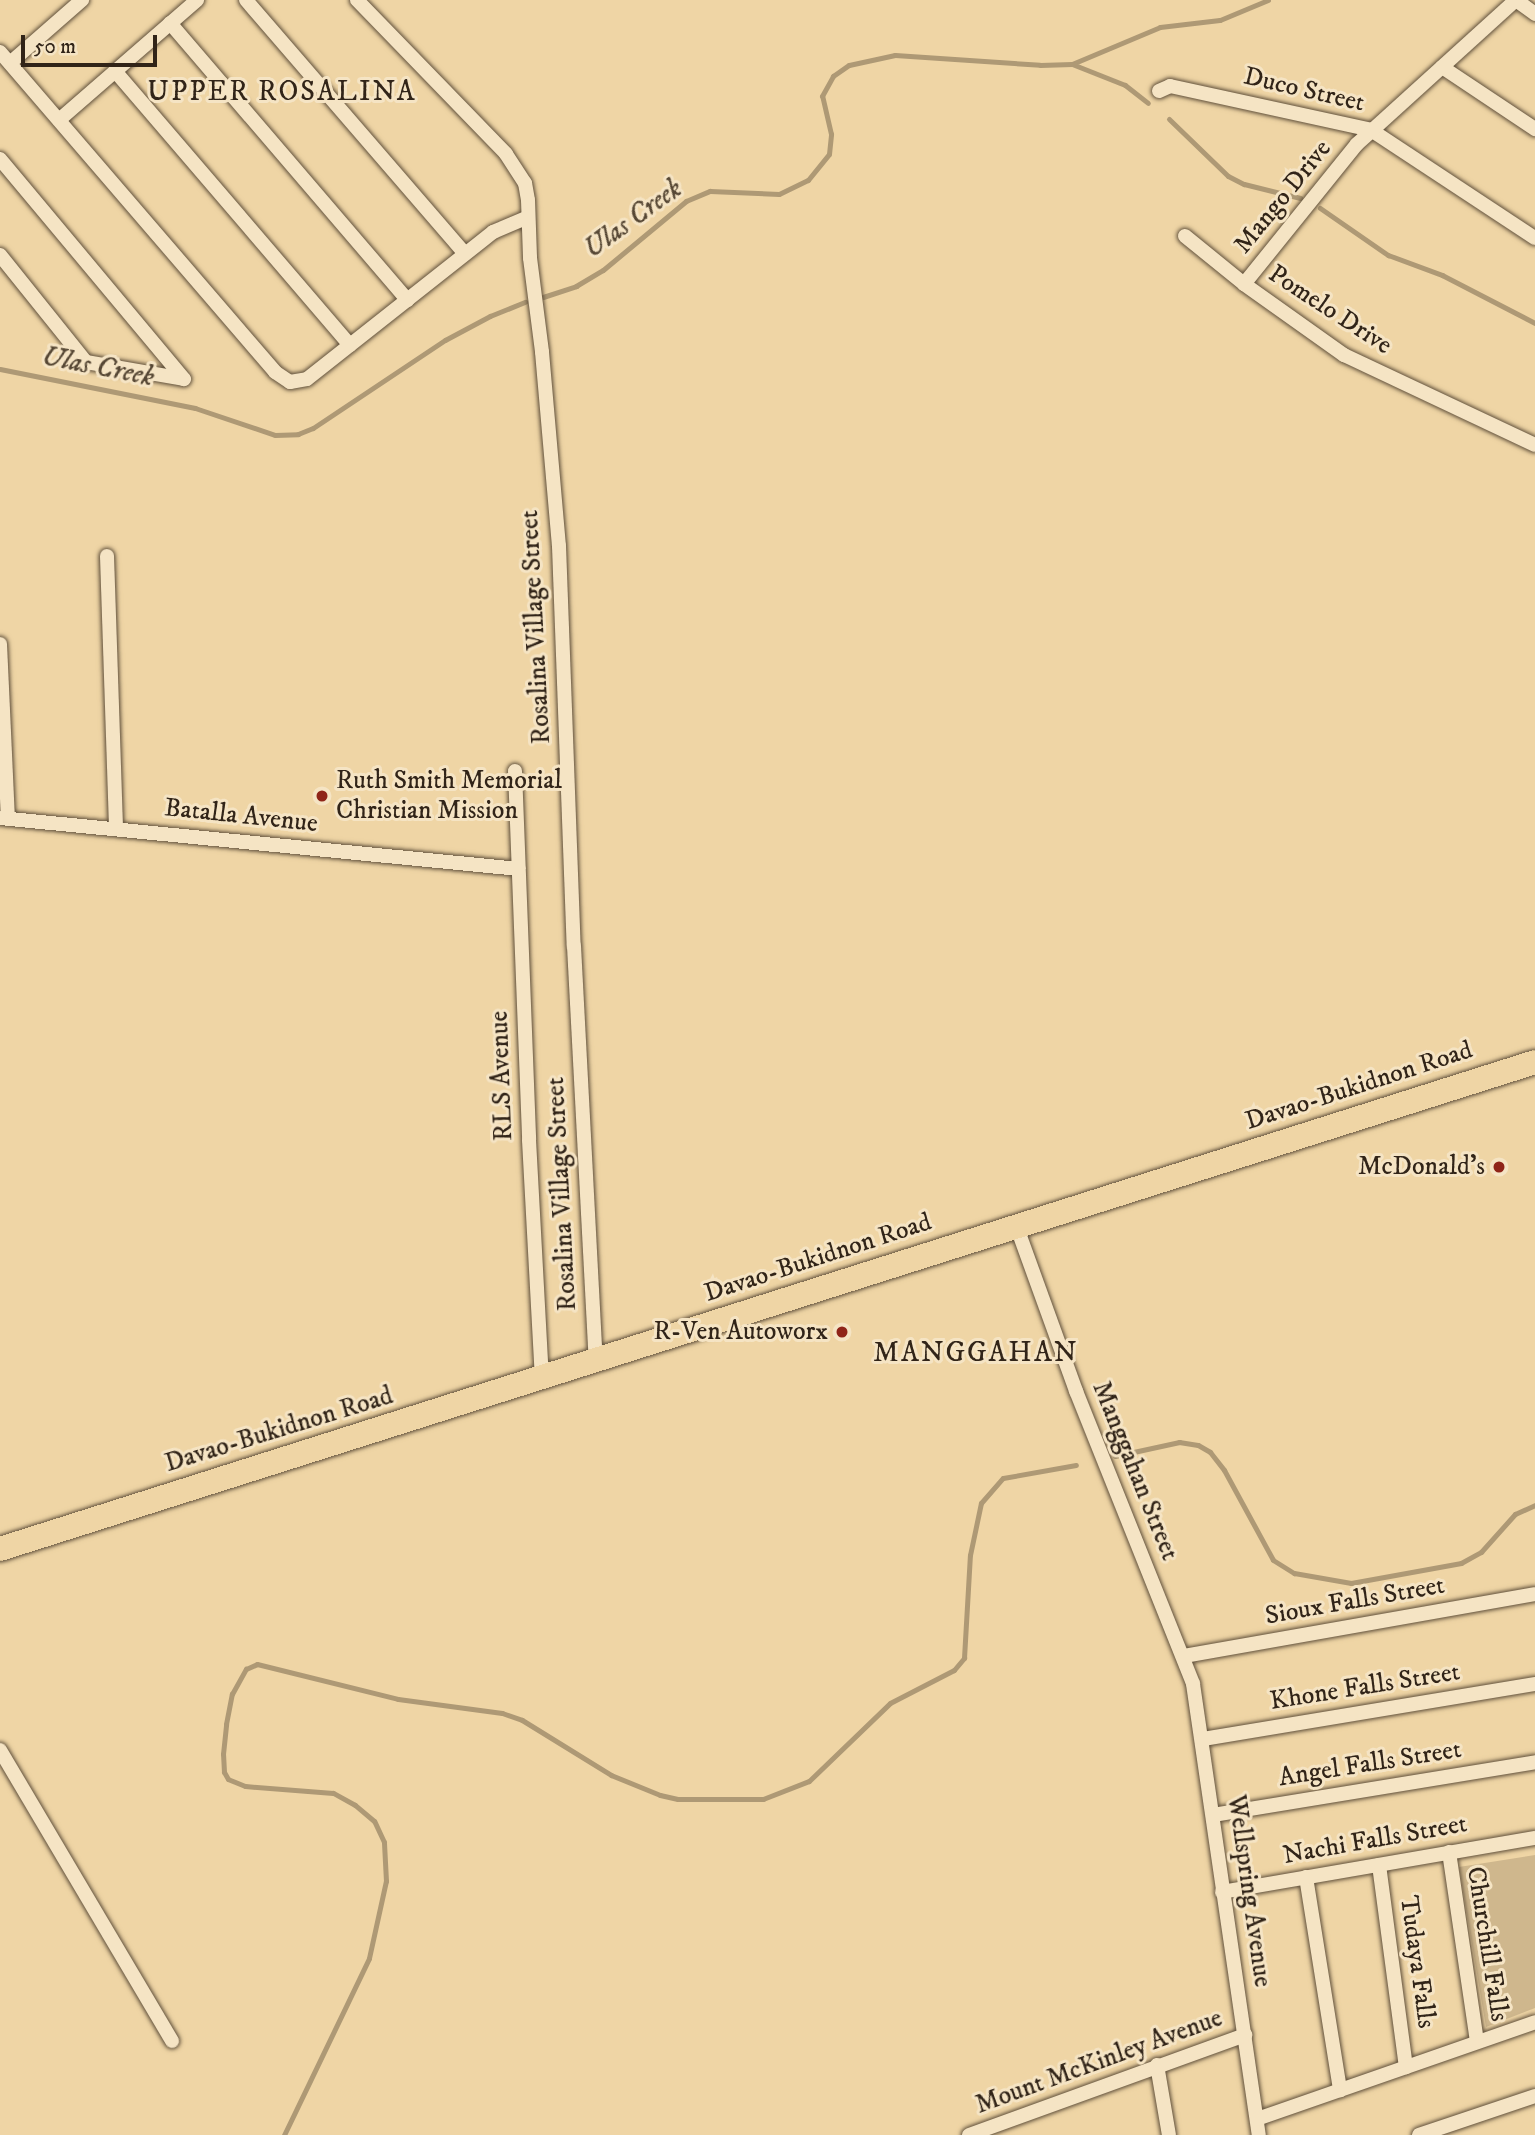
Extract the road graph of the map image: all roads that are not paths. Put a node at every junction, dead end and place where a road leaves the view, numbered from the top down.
1 (82, 0) edge
2 (197, 0) edge
3 (246, 0) edge
4 (357, 0) edge
5 (1516, 0) edge
6 (1535, 14) edge
7 (170, 23) junction
8 (0, 52) edge
9 (10, 63) junction
10 (1442, 67) junction
11 (115, 71) junction
12 (1159, 91) dead end
13 (58, 120) junction
14 (1535, 129) edge
15 (1371, 130) junction
16 (0, 159) edge
17 (528, 217) junction
18 (1185, 236) dead end
19 (1535, 238) edge
20 (465, 254) junction
21 (0, 255) edge
22 (1244, 284) junction
23 (407, 300) junction
24 (351, 345) junction
25 (1535, 445) edge
26 (107, 556) dead end
27 (0, 643) edge
28 (0, 656) edge
29 (2, 740) edge
30 (515, 771) dead end
31 (4, 818) edge
32 (116, 828) junction
33 (519, 869) junction
34 (1535, 1062) edge
35 (1016, 1225) junction
36 (596, 1362) junction
37 (542, 1379) junction
38 (0, 1549) edge
39 (1535, 1594) edge
40 (1184, 1656) junction
41 (1535, 1684) edge
42 (1203, 1739) junction
43 (0, 1750) edge
44 (1535, 1762) edge
45 (1213, 1815) junction
46 (1535, 1838) edge
47 (1449, 1852) junction
48 (1379, 1865) junction
49 (1306, 1877) junction
50 (1222, 1892) junction
51 (1535, 2022) edge
52 (1245, 2035) junction
53 (172, 2041) dead end
54 (1477, 2042) junction
55 (1157, 2065) junction
56 (1406, 2067) junction
57 (1340, 2090) junction
58 (1535, 2096) edge
59 (1257, 2119) junction
60 (969, 2135) edge
61 (1169, 2135) edge
62 (1259, 2135) edge
63 (1419, 2135) edge

1 - 9 street
2 - 7 street
3 - 20 street
4 - 17 street, Rosalina Village Street
5 - 6 street
5 - 10 street, Mango Drive
7 - 11 street
7 - 23 street
8 - 9 street
9 - 13 street
10 - 14 street
10 - 15 street, Mango Drive
11 - 13 street
11 - 24 street
12 - 15 street, Duco Street
13 - 24 street
15 - 19 street, Duco Street
15 - 22 street, Mango Drive
16 - 21 street
17 - 20 street
17 - 36 street, Rosalina Village Street
18 - 22 street, Pomelo Drive
20 - 23 street
22 - 25 street, Pomelo Drive
23 - 24 street
26 - 32 street
27 - 28 street
28 - 29 street
29 - 31 street
30 - 33 street, RLS Avenue
31 - 32 street, Batalla Avenue
32 - 33 street, Batalla Avenue
33 - 37 street, RLS Avenue
34 - 35 highway, Davao-Bukidnon Road
35 - 36 highway, Davao-Bukidnon Road
35 - 40 street, Manggahan Street
36 - 37 highway, Davao-Bukidnon Road
37 - 38 highway, Davao-Bukidnon Road
39 - 40 street, Sioux Falls Street
40 - 42 street, Wellspring Avenue
41 - 42 street, Khone Falls Street
42 - 45 street, Wellspring Avenue
43 - 53 street
44 - 45 street, Angel Falls Street
45 - 50 street, Wellspring Avenue
46 - 47 street, Nachi Falls Street
47 - 48 street, Nachi Falls Street
47 - 54 street, Churchill Falls
48 - 49 street, Nachi Falls Street
48 - 56 street, Tudaya Falls
49 - 50 street, Nachi Falls Street
49 - 57 street
50 - 52 street, Wellspring Avenue
51 - 54 street
52 - 55 street, Mount McKinley Avenue
52 - 59 street, Wellspring Avenue
54 - 56 street
55 - 60 street, Mount McKinley Avenue
55 - 61 street
56 - 57 street
57 - 59 street
58 - 63 street
59 - 62 street, Wellspring Avenue

